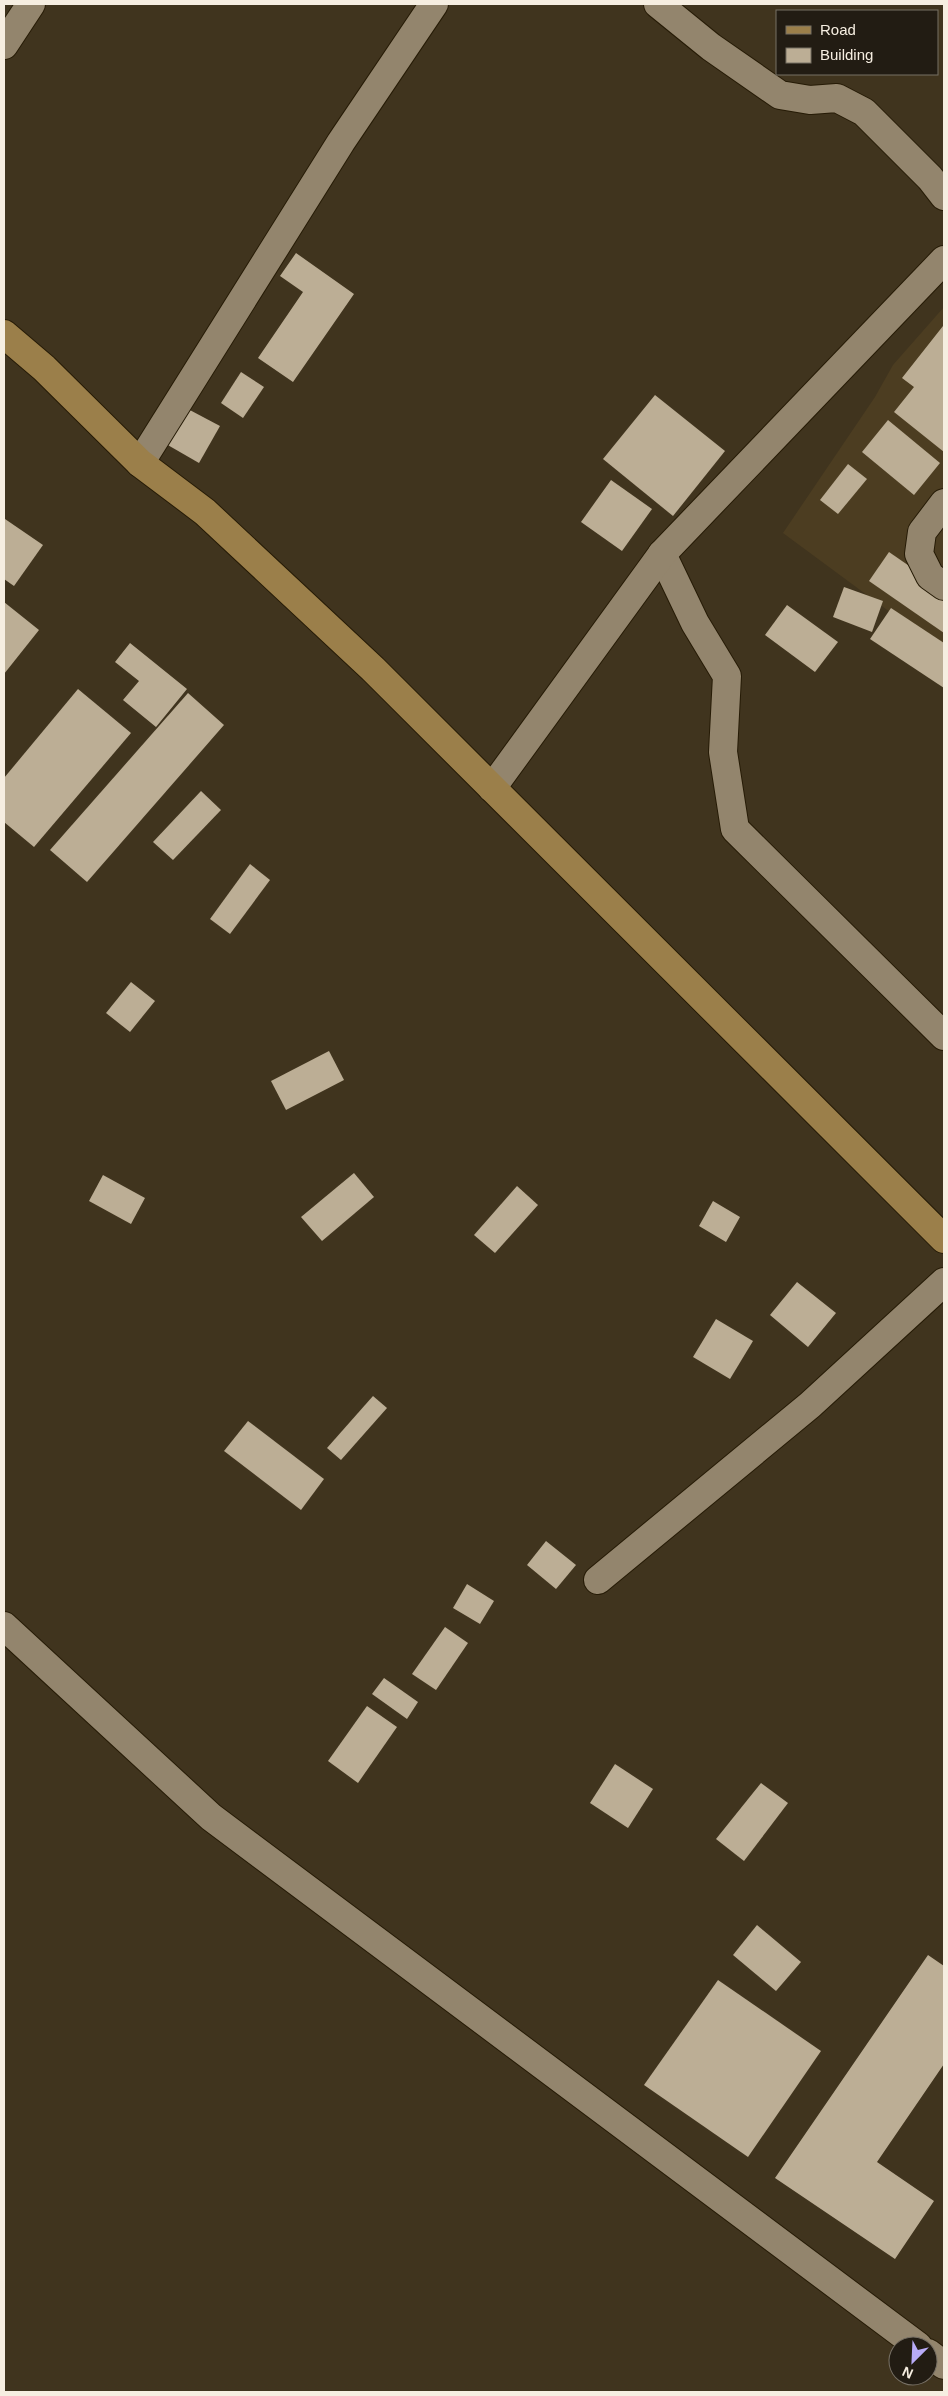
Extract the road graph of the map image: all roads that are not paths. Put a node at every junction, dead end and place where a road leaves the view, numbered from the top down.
1 (31, 4) edge
2 (434, 4) edge
3 (658, 4) edge
4 (4, 45) edge
5 (944, 196) edge
6 (944, 260) edge
7 (4, 334) edge
8 (140, 463) junction
9 (944, 503) edge
10 (662, 554) junction
11 (944, 586) edge
12 (492, 788) junction
13 (944, 1036) edge
14 (944, 1239) edge
15 (944, 1282) edge
16 (598, 1580) dead end
17 (4, 1626) edge
18 (905, 2336) edge

1 - 4 street
2 - 8 street
3 - 5 street
6 - 10 street
7 - 8 main road
8 - 12 main road
9 - 11 street
10 - 12 street
10 - 13 street
12 - 14 main road
15 - 16 street
17 - 18 street

